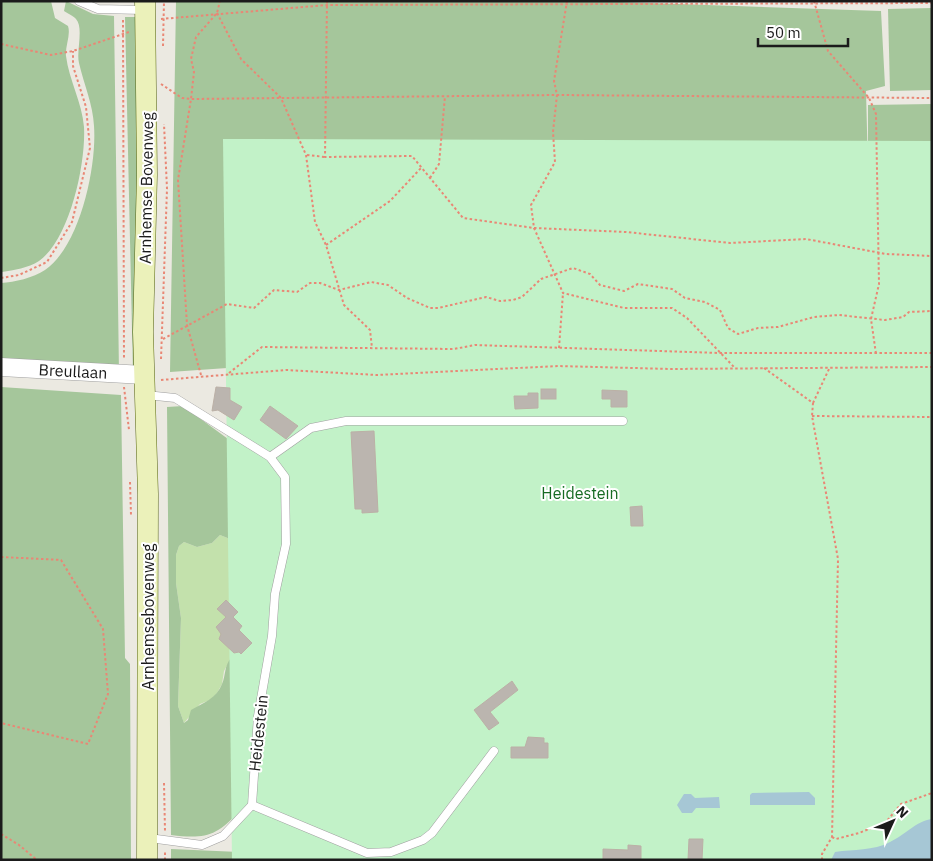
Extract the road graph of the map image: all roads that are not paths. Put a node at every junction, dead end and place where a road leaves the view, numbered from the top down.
1 (79, 1) edge
2 (145, 13) edge
3 (1, 367) edge
4 (153, 378) junction
5 (144, 395) junction
6 (623, 421) dead end
7 (270, 457) junction
8 (494, 751) dead end
9 (252, 805) junction
10 (147, 838) junction
11 (147, 860) edge

1 - 2 lane
2 - 4 main road, Arnhemse Bovenweg
3 - 4 street, Breullaan
4 - 5 main road, Arnhemsebovenweg
5 - 7 lane, Heidestein
5 - 10 main road, Arnhemsebovenweg
6 - 7 lane
7 - 9 lane, Heidestein
8 - 9 lane
9 - 10 lane
10 - 11 main road, Arnhemsebovenweg

